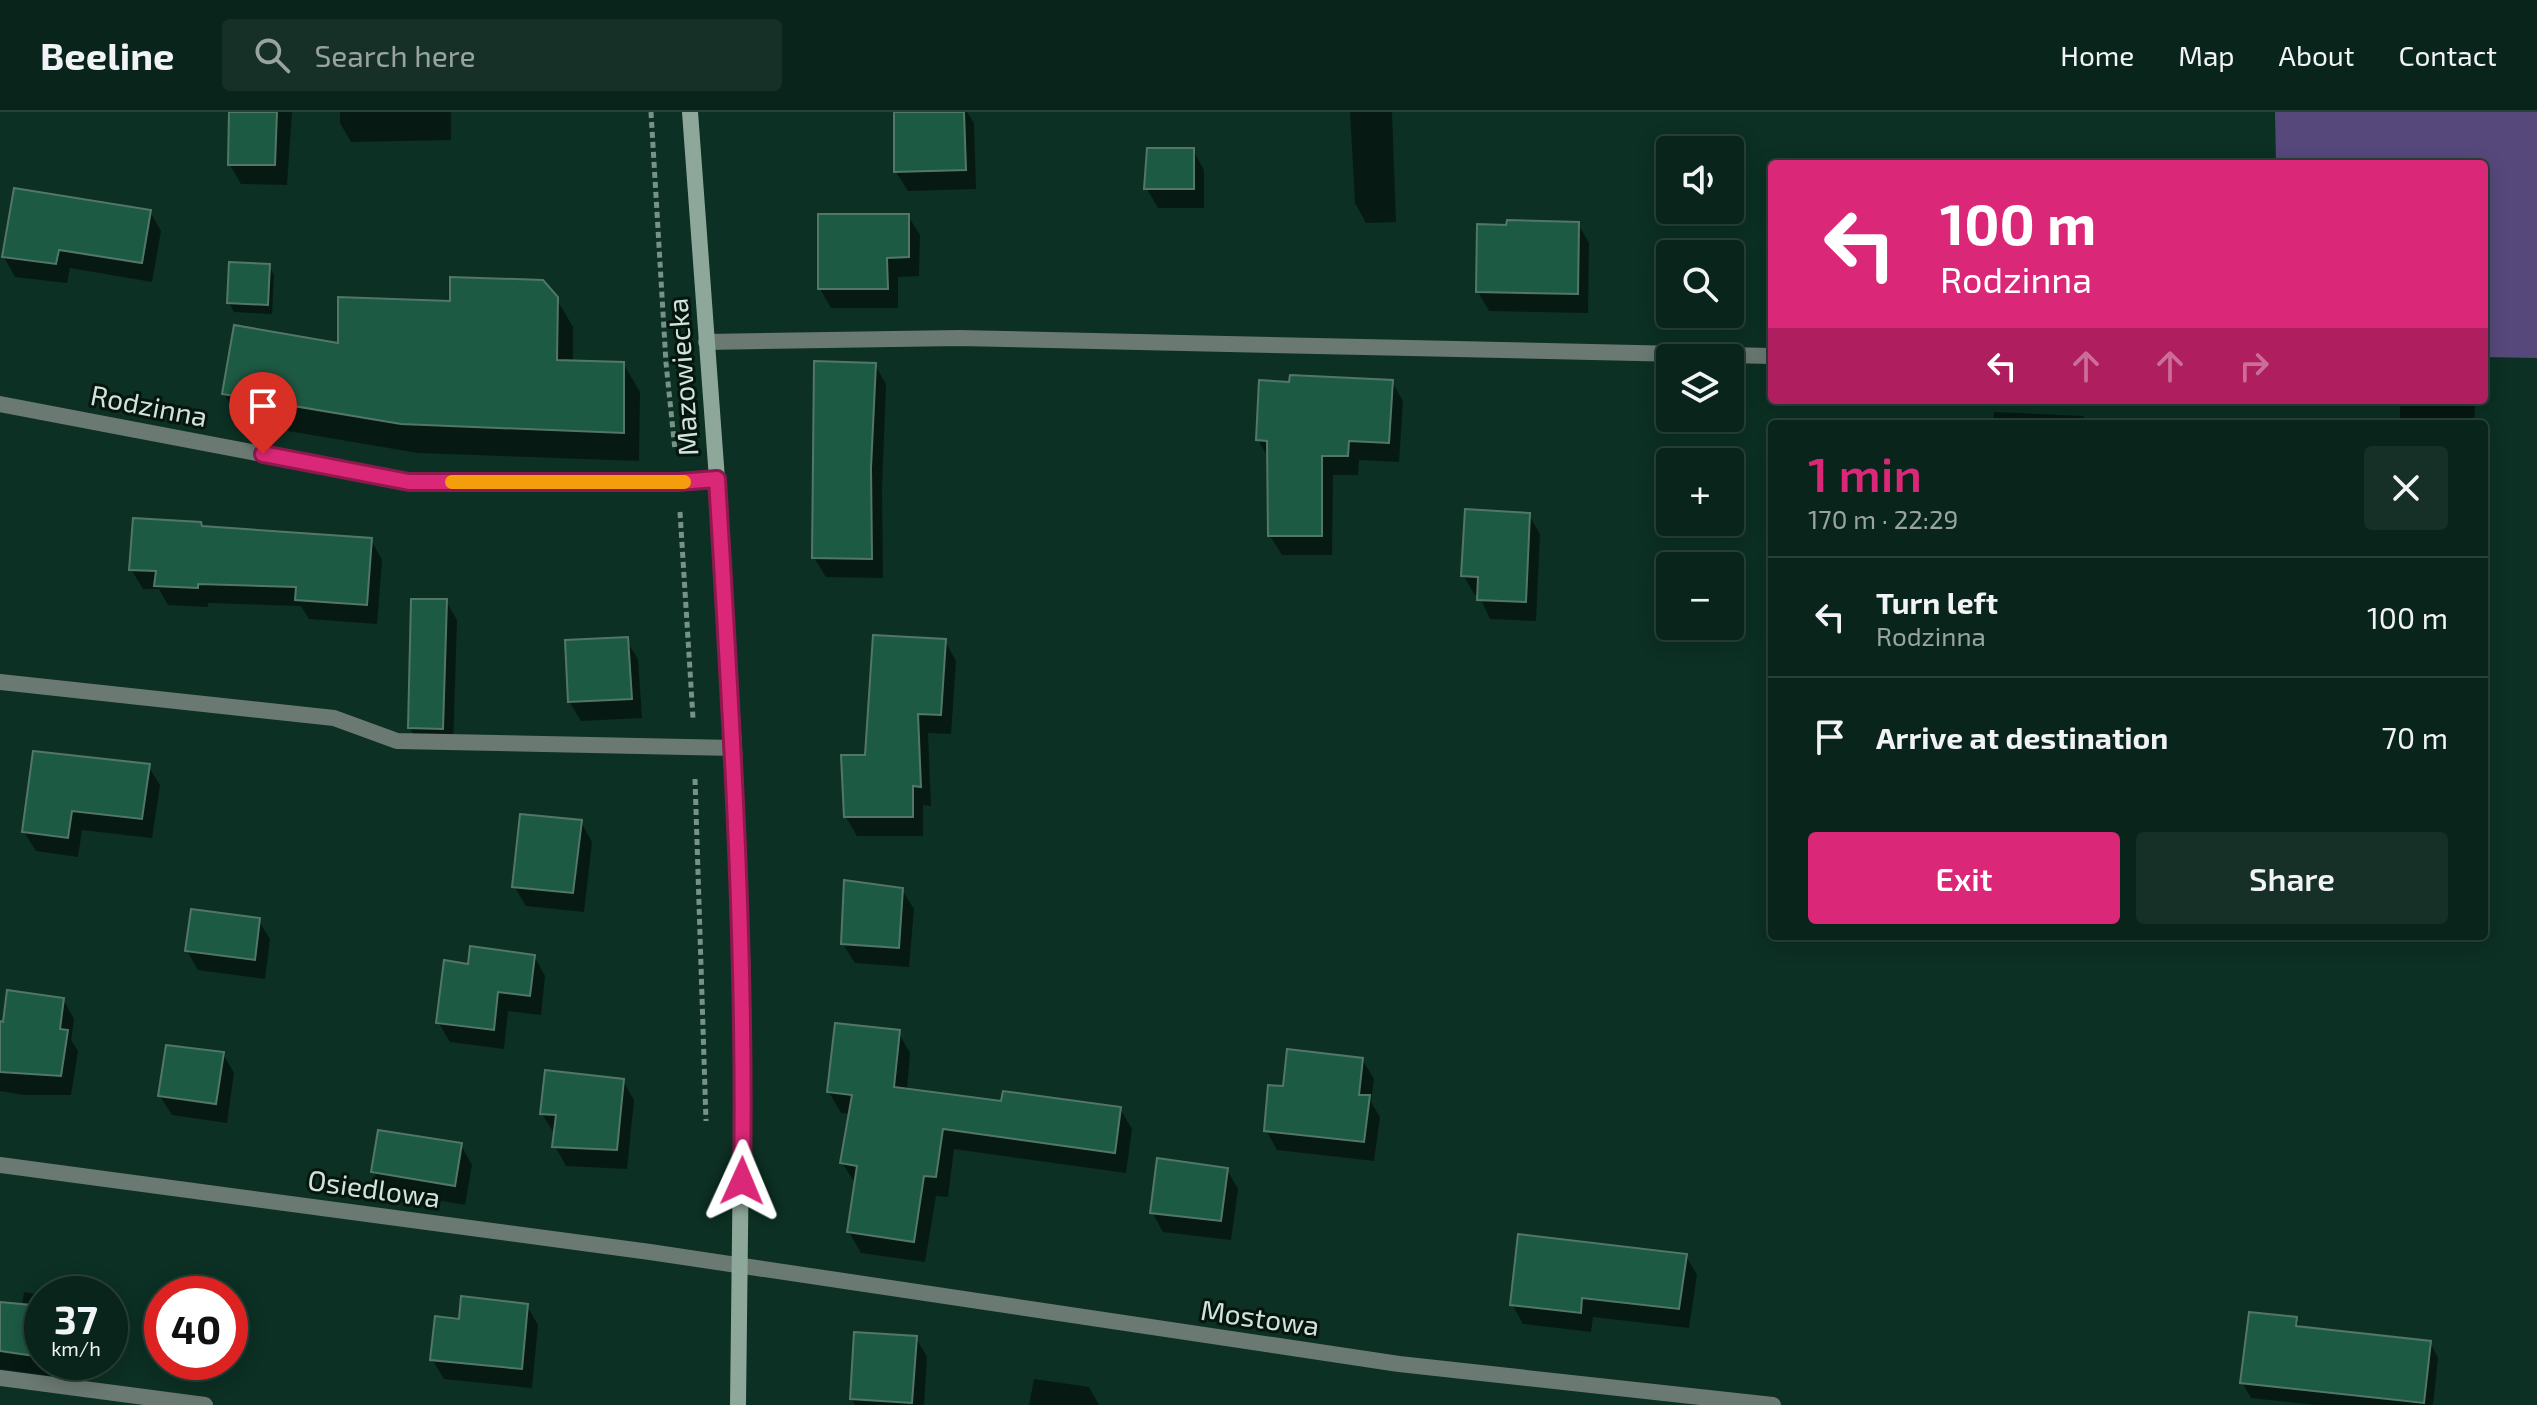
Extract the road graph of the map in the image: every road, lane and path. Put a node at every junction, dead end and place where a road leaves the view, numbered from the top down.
1 (690, 112) edge
2 (706, 342) junction
3 (1768, 356) edge
4 (0, 404) edge
5 (717, 479) junction
6 (0, 682) edge
7 (734, 748) junction
8 (0, 1165) edge
9 (741, 1267) junction
10 (0, 1378) edge
11 (205, 1405) edge
12 (738, 1405) edge
13 (1773, 1405) edge

1 - 2 street, Mazowiecka
2 - 3 street
2 - 5 street, Mazowiecka
4 - 5 street, Rodzinna
5 - 7 street, Mazowiecka
6 - 7 street
7 - 9 street, Mazowiecka
8 - 9 street, Osiedlowa
9 - 12 street, Mazowiecka
9 - 13 street, Mostowa
10 - 11 street

